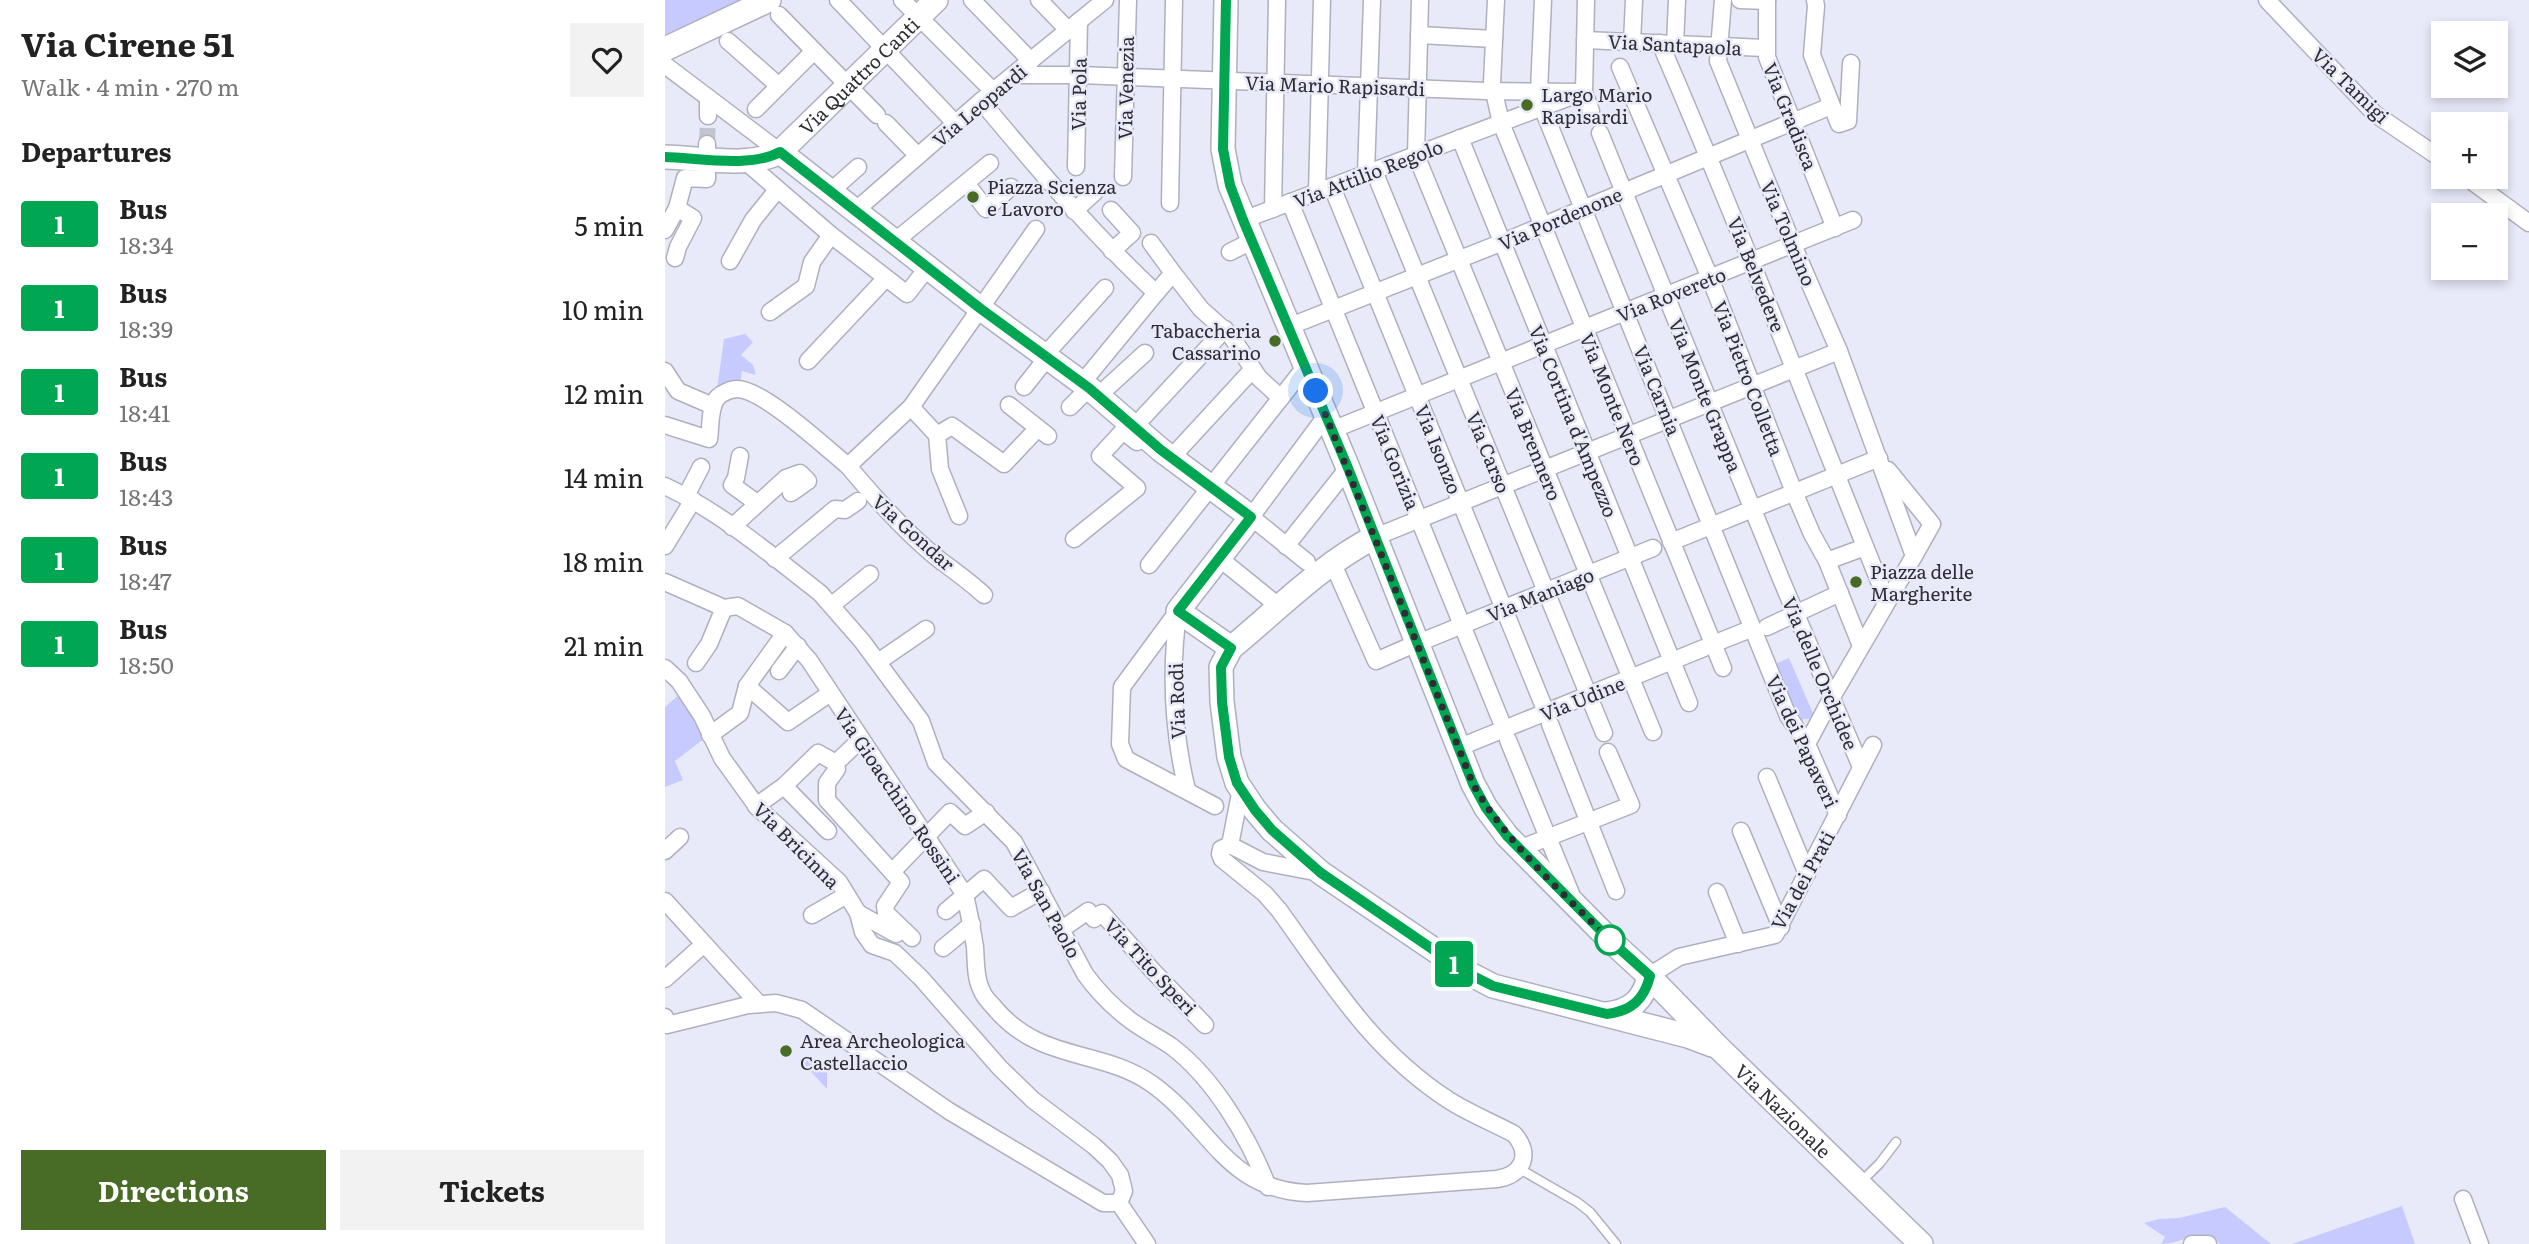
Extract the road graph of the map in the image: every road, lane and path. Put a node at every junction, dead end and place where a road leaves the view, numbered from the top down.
1 (838, 0) edge
2 (902, 0) edge
3 (936, 0) edge
4 (972, 0) edge
5 (1039, 0) edge
6 (1104, 0) edge
7 (1128, 0) edge
8 (1174, 0) edge
9 (1226, 0) edge
10 (1277, 0) edge
11 (1322, 0) edge
12 (1372, 0) edge
13 (1420, 0) edge
14 (1496, 0) edge
15 (1543, 0) edge
16 (1586, 0) edge
17 (1633, 0) edge
18 (1677, 0) edge
19 (1723, 0) edge
20 (1740, 0) edge
21 (1815, 0) edge
22 (2267, 0) edge
23 (1767, 1) edge
24 (774, 7) edge
25 (919, 17) junction
26 (1074, 26) junction
27 (1419, 34) junction
28 (1494, 39) junction
29 (1585, 40) junction
30 (727, 41) dead end
31 (1632, 42) junction
32 (1667, 44) junction
33 (1720, 46) junction
34 (1765, 48) junction
35 (665, 49) edge
36 (885, 50) junction
37 (814, 51) junction
38 (1031, 61) junction
39 (1851, 64) dead end
40 (665, 65) edge
41 (1620, 67) dead end
42 (1015, 75) junction
43 (1079, 75) junction
44 (1125, 77) junction
45 (1173, 79) junction
46 (1224, 80) junction
47 (1275, 83) junction
48 (1320, 84) junction
49 (779, 86) junction
50 (849, 86) junction
51 (1368, 86) junction
52 (1416, 88) junction
53 (1491, 88) junction
54 (1584, 92) junction
55 (987, 97) junction
56 (708, 98) junction
57 (1541, 99) junction
58 (1831, 106) junction
59 (756, 109) dead end
60 (1591, 111) dead end
61 (708, 116) tunnel mouth
62 (1794, 121) junction
63 (956, 124) junction
64 (1499, 126) junction
65 (1600, 133) dead end
66 (1460, 138) junction
67 (1750, 139) junction
68 (707, 151) junction
69 (780, 152) junction
70 (2431, 152) edge
71 (1416, 155) junction
72 (918, 156) junction
73 (1709, 156) junction
74 (665, 157) edge
75 (745, 161) junction
76 (990, 163) dead end
77 (858, 167) dead end
78 (1076, 167) dead end
79 (1370, 172) junction
80 (1667, 174) junction
81 (1123, 177) dead end
82 (965, 183) junction
83 (1011, 187) dead end
84 (1324, 189) junction
85 (2482, 189) edge
86 (777, 190) junction
87 (831, 191) junction
88 (1095, 192) dead end
89 (1624, 192) junction
90 (1290, 202) junction
91 (1170, 203) dead end
92 (677, 208) junction
93 (1585, 208) junction
94 (1273, 209) junction
95 (1111, 210) dead end
96 (855, 211) junction
97 (1075, 211) junction
98 (1853, 220) dead end
99 (2529, 223) edge
100 (1542, 226) junction
101 (1835, 228) junction
102 (1036, 229) dead end
103 (665, 230) edge
104 (1247, 230) junction
105 (831, 235) junction
106 (894, 242) junction
107 (1503, 242) junction
108 (1151, 243) dead end
109 (1793, 245) junction
110 (1112, 251) junction
111 (1230, 252) dead end
112 (675, 258) dead end
113 (1459, 260) junction
114 (730, 261) dead end
115 (1752, 261) junction
116 (928, 267) junction
117 (1173, 273) junction
118 (1417, 276) junction
119 (886, 278) junction
120 (1710, 278) junction
121 (1105, 288) dead end
122 (1156, 293) junction
123 (1375, 293) junction
124 (1665, 296) junction
125 (981, 309) junction
126 (1333, 310) junction
127 (770, 312) dead end
128 (1627, 312) junction
129 (1289, 327) junction
130 (1224, 329) junction
131 (1584, 329) junction
132 (1544, 345) junction
133 (1839, 351) junction
134 (1145, 353) dead end
135 (1046, 356) junction
136 (808, 361) dead end
137 (1501, 362) junction
138 (1306, 366) junction
139 (1795, 368) junction
140 (1253, 369) junction
141 (665, 371) edge
142 (1459, 379) junction
143 (1753, 385) junction
144 (1024, 387) dead end
145 (1089, 389) junction
146 (1418, 396) junction
147 (1281, 398) junction
148 (1709, 402) junction
149 (1009, 405) dead end
150 (713, 406) junction
151 (911, 407) junction
152 (1070, 407) dead end
153 (1376, 413) junction
154 (1669, 419) junction
155 (1329, 423) junction
156 (665, 425) edge
157 (1134, 427) junction
158 (937, 435) junction
159 (1628, 435) junction
160 (1587, 452) junction
161 (1166, 454) junction
162 (740, 456) dead end
163 (1880, 460) junction
164 (848, 466) junction
165 (701, 467) dead end
166 (1348, 468) junction
167 (1544, 469) junction
168 (1835, 475) junction
169 (665, 486) edge
170 (1503, 486) junction
171 (1211, 487) junction
172 (1794, 492) junction
173 (791, 493) dead end
174 (690, 498) junction
175 (858, 501) dead end
176 (1461, 502) junction
177 (757, 503) junction
178 (1753, 509) junction
179 (959, 516) dead end
180 (1251, 517) junction
181 (1419, 519) junction
182 (1712, 525) junction
183 (732, 527) junction
184 (1375, 537) junction
185 (1074, 539) dead end
186 (1671, 542) junction
187 (665, 546) edge
188 (1286, 546) junction
189 (1865, 547) junction
190 (1653, 548) dead end
191 (1914, 555) junction
192 (1219, 558) junction
193 (1629, 558) junction
194 (775, 559) junction
195 (1827, 561) junction
196 (1307, 562) dead end
197 (1333, 564) junction
198 (1149, 565) dead end
199 (870, 574) dead end
200 (1587, 575) junction
201 (1781, 579) joint
202 (668, 590) edge
203 (1546, 592) junction
204 (984, 595) dead end
205 (1836, 595) junction
206 (1271, 600) dead end
207 (1887, 601) junction
208 (832, 605) junction
209 (723, 608) junction
210 (1503, 609) junction
211 (1178, 611) junction
212 (1796, 614) junction
213 (1461, 626) junction
214 (1760, 628) junction
215 (926, 629) dead end
216 (785, 633) junction
217 (1422, 641) junction
218 (797, 646) junction
219 (1709, 646) junction
220 (1861, 646) junction
221 (1231, 648) junction
222 (1672, 661) junction
223 (878, 662) junction
224 (696, 663) dead end
225 (665, 668) edge
226 (1723, 668) dead end
227 (779, 671) dead end
228 (1630, 678) junction
229 (747, 686) junction
230 (829, 694) junction
231 (1588, 695) junction
232 (1832, 697) junction
233 (1689, 703) dead end
234 (1548, 718) junction
235 (1501, 721) dead end
236 (1653, 732) dead end
237 (1604, 733) dead end
238 (710, 735) junction
239 (861, 740) junction
240 (1508, 740) dead end
241 (1807, 744) junction
242 (1873, 745) dead end
243 (1460, 747) junction
244 (1608, 752) dead end
245 (836, 763) junction
246 (1861, 766) junction
247 (1767, 777) dead end
248 (784, 786) junction
249 (1241, 789) junction
250 (1187, 790) junction
251 (1215, 806) dead end
252 (757, 807) junction
253 (985, 811) junction
254 (1838, 815) junction
255 (744, 818) dead end
256 (1590, 821) junction
257 (849, 825) junction
258 (828, 831) junction
259 (1741, 831) dead end
260 (680, 836) dead end
261 (927, 836) junction
262 (1548, 838) junction
263 (1230, 845) junction
264 (811, 848) dead end
265 (1521, 848) junction
266 (665, 851) edge
267 (891, 872) junction
268 (1321, 873) junction
269 (1807, 874) junction
270 (1041, 891) junction
271 (1616, 891) dead end
272 (1717, 892) dead end
273 (965, 895) junction
274 (845, 896) junction
275 (665, 901) edge
276 (1576, 905) junction
277 (946, 911) dead end
278 (858, 913) junction
279 (813, 915) dead end
280 (972, 925) junction
281 (1781, 927) junction
282 (1062, 929) junction
283 (704, 944) junction
284 (1738, 944) junction
285 (943, 948) dead end
286 (1650, 976) junction
287 (665, 979) edge
288 (759, 1004) junction
289 (1607, 1014) junction
290 (665, 1017) edge
291 (1205, 1025) dead end
292 (1718, 1047) junction
293 (1896, 1142) dead end
294 (1518, 1168) junction
295 (1859, 1184) junction
296 (1268, 1187) junction
297 (2463, 1199) dead end
298 (1119, 1203) junction
299 (1147, 1244) edge
300 (1616, 1244) edge
301 (1921, 1244) edge
302 (2192, 1244) edge
303 (2208, 1244) edge
304 (2480, 1244) edge

1 - 36 street
2 - 25 street
3 - 25 main road, Via Quattro Canti
4 - 38 street
5 - 26 street
6 - 26 street, Via Leopardi
7 - 44 street, Via Venezia
8 - 45 street
9 - 46 main road, Via Nazionale
10 - 47 street
11 - 48 street
12 - 51 street
13 - 27 street
14 - 28 street, Via Monte Nero
15 - 57 street
16 - 29 street
17 - 31 street
18 - 32 street, Via Belvedere
19 - 33 street, Via Tolmino
20 - 23 street
21 - 58 street
22 - 70 street, Via Tamigi
23 - 34 street, Via Gradisca
24 - 35 main road
24 - 37 street
25 - 36 main road, Via Quattro Canti
25 - 55 street
26 - 38 street, Via Leopardi
26 - 43 street, Via Pola
27 - 28 street
27 - 52 street
28 - 53 street, Via Monte Nero
29 - 31 street, Via Santapaola
29 - 54 street
30 - 49 street
31 - 32 street, Via Santapaola
32 - 33 street, Via Santapaola
32 - 73 street, Via Belvedere
33 - 34 street, Via Santapaola
33 - 67 street, Via Tolmino
34 - 62 street, Via Gradisca
36 - 50 main road, Via Quattro Canti
36 - 63 street
37 - 49 street
37 - 50 street
38 - 42 street, Via Leopardi
39 - 58 street
40 - 56 street
41 - 80 street, Via Pietro Colletta
42 - 43 street, Via Mario Rapisardi
42 - 55 street, Via Leopardi
43 - 44 street, Via Mario Rapisardi
43 - 78 street, Via Pola
44 - 45 street, Via Mario Rapisardi
44 - 81 street, Via Venezia
45 - 46 street, Via Mario Rapisardi
45 - 91 street
46 - 47 street, Via Mario Rapisardi
46 - 104 main road, Via Nazionale
47 - 48 street, Via Mario Rapisardi
47 - 94 street
48 - 51 street, Via Mario Rapisardi
48 - 84 street
49 - 59 street
50 - 69 main road, Via Quattro Canti
50 - 72 street
51 - 52 street, Via Mario Rapisardi
51 - 79 street
52 - 53 street, Via Mario Rapisardi
52 - 71 street
53 - 57 street, Via Mario Rapisardi
53 - 64 street, Via Monte Nero
54 - 57 street, Via Attilio Regolo
54 - 60 street
55 - 63 street, Via Leopardi
55 - 97 street
56 - 61 street
56 - 69 street
57 - 64 street, Via Attilio Regolo
57 - 93 street, Via Carnia
58 - 62 street, Via Pordenone
62 - 67 street, Via Pordenone
62 - 101 street, Via Gradisca
63 - 72 street, Via Leopardi
64 - 66 street, Via Attilio Regolo
64 - 100 street, Via Monte Nero
65 - 89 street, Via Monte Grappa
66 - 71 street, Via Attilio Regolo
66 - 107 street, Via Cortina d'Ampezzo
67 - 73 street, Via Pordenone
67 - 109 street, Via Tolmino
68 - 74 main road
68 - 75 main road
68 - 92 street
69 - 75 main road
69 - 87 main road
71 - 79 street, Via Attilio Regolo
71 - 113 street, Via Brennero
72 - 96 street, Via Leopardi
73 - 80 street, Via Pordenone
73 - 115 street, Via Belvedere
75 - 86 street
76 - 82 street
77 - 87 street
79 - 84 street, Via Attilio Regolo
79 - 118 street, Via Carso
80 - 89 street, Via Pordenone
80 - 120 street, Via Pietro Colletta
82 - 83 street
82 - 106 street
84 - 90 street, Via Attilio Regolo
84 - 123 street, Via Isonzo
85 - 99 street
86 - 105 street
86 - 114 street
87 - 96 main road
88 - 97 street
89 - 93 street, Via Pordenone
89 - 124 street, Via Monte Grappa
90 - 94 street, Via Attilio Regolo
90 - 126 street, Via Gorizia
92 - 103 street
92 - 112 street
93 - 100 street, Via Pordenone
93 - 128 street, Via Carnia
94 - 104 street, Via Attilio Regolo
95 - 110 street
96 - 106 main road
97 - 110 street
98 - 101 street, Via Rovereto
100 - 107 street, Via Pordenone
100 - 131 street, Via Monte Nero
101 - 109 street, Via Rovereto
102 - 125 street
104 - 111 street, Via Attilio Regolo
104 - 129 main road, Via Nazionale
105 - 119 street
105 - 127 street
106 - 116 main road
107 - 113 street, Via Pordenone
107 - 132 street, Via Cortina d'Ampezzo
108 - 117 street
109 - 115 street, Via Rovereto
109 - 133 street, Via Tolmino
110 - 122 street
113 - 118 street, Via Pordenone
113 - 137 street, Via Brennero
115 - 120 street, Via Rovereto
115 - 139 street, Via Belvedere
116 - 119 street
116 - 125 main road
117 - 122 street
117 - 130 street
118 - 123 street, Via Pordenone
118 - 142 street, Via Carso
119 - 136 street
120 - 124 street, Via Rovereto
120 - 143 street, Via Pietro Colletta
121 - 135 street
122 - 145 street
123 - 126 street, Via Pordenone
123 - 146 street, Via Isonzo
124 - 128 street, Via Rovereto
124 - 148 street, Via Monte Grappa
125 - 135 main road
125 - 151 street
126 - 129 street, Via Pordenone
126 - 153 street, Via Gorizia
128 - 131 street, Via Rovereto
128 - 154 street, Via Carnia
129 - 138 main road, Via Nazionale
130 - 140 street
130 - 157 street
131 - 132 street, Via Rovereto
131 - 159 street, Via Monte Nero
132 - 137 street, Via Rovereto
132 - 160 street, Via Cortina d'Ampezzo
133 - 139 street
133 - 163 street, Via Tolmino
134 - 145 street
135 - 144 street
135 - 145 main road
137 - 142 street, Via Rovereto
137 - 167 street, Via Brennero
138 - 147 street
138 - 155 main road, Via Nazionale
139 - 143 street
139 - 168 street, Via Belvedere
140 - 147 street
140 - 161 street
141 - 150 street
142 - 146 street, Via Rovereto
142 - 170 street, Via Carso
143 - 148 street
143 - 172 street, Via Pietro Colletta
145 - 152 street
145 - 157 main road
146 - 153 street, Via Rovereto
146 - 176 street, Via Isonzo
147 - 171 street
148 - 154 street
148 - 178 street, Via Monte Grappa
149 - 158 street
150 - 156 street
150 - 164 street, Via Gondar
151 - 158 street
151 - 164 street
153 - 155 street, Via Rovereto
153 - 181 street, Via Gorizia
154 - 159 street
154 - 182 street, Via Carnia
155 - 166 main road, Via Nazionale
155 - 180 street
157 - 161 main road
158 - 179 street
159 - 160 street
159 - 186 street, Via Monte Nero
160 - 167 street
160 - 193 street, Via Cortina d'Ampezzo
161 - 171 main road
161 - 185 street
162 - 177 street
163 - 168 street
163 - 191 street, Via Tolmino
163 - 191 street
164 - 204 street, Via Gondar
165 - 174 street
166 - 184 main road, Via Nazionale
166 - 188 street
167 - 170 street
167 - 200 street, Via Brennero
168 - 172 street
168 - 189 street, Via Belvedere
169 - 174 street, Via San Paolo
170 - 176 street
170 - 203 street, Via Carso
171 - 180 main road
171 - 198 street
172 - 178 street
172 - 195 street, Via Pietro Colletta
173 - 177 street
174 - 183 street, Via San Paolo
174 - 187 street
175 - 194 street
176 - 181 street
176 - 210 street, Via Isonzo
177 - 183 street
178 - 182 street
178 - 201 street, Via Monte Grappa
180 - 188 street
180 - 192 main road
181 - 184 street
181 - 213 street, Via Gorizia
182 - 186 street
182 - 214 street, Via Carnia
183 - 194 street, Via San Paolo
184 - 197 main road
184 - 217 main road, Via Nazionale
186 - 219 street, Via Monte Nero
188 - 196 street
189 - 195 street
189 - 207 street, Via Belvedere
190 - 193 street, Via Maniago
191 - 207 street
192 - 206 street
192 - 211 main road
193 - 200 street, Via Maniago
193 - 222 street, Via Cortina d'Ampezzo
194 - 208 street, Via San Paolo
195 - 205 street, Via Pietro Colletta
197 - 217 street, Via Maniago
197 - 221 main road
199 - 208 street
200 - 203 street, Via Maniago
200 - 228 street, Via Brennero
201 - 212 street, Via delle Orchidee
202 - 209 street, Via Gioacchino Rossini
203 - 210 street, Via Maniago
203 - 231 street, Via Carso
205 - 212 street, Via Udine
205 - 220 street, Via Pietro Colletta
207 - 220 street
208 - 223 street, Via San Paolo
209 - 216 street, Via Gioacchino Rossini
209 - 224 street
210 - 213 street, Via Maniago
210 - 234 street, Via Isonzo
211 - 221 main road
211 - 250 street, Via Rodi
211 - 250 street
212 - 214 street, Via Udine
212 - 232 street, Via delle Orchidee
213 - 217 street, Via Maniago
213 - 235 street, Via Gorizia
214 - 219 street, Via Udine
214 - 241 street, Via dei Papaveri
215 - 223 street
216 - 218 street, Via Gioacchino Rossini
216 - 229 street
217 - 243 main road, Via Nazionale
218 - 227 street
218 - 230 street, Via Gioacchino Rossini
219 - 222 street, Via Udine
219 - 226 street, Via Monte Nero
220 - 232 street
221 - 249 main road
222 - 228 street, Via Udine
222 - 233 street, Via Cortina d'Ampezzo
223 - 253 street, Via San Paolo
225 - 238 street, Via Bricinna
228 - 231 street, Via Udine
228 - 236 street, Via Brennero
229 - 230 street
229 - 238 street
230 - 239 street, Via Gioacchino Rossini
231 - 234 street, Via Udine
231 - 237 street, Via Carso
232 - 241 street
232 - 246 street, Via delle Orchidee
234 - 243 street, Via Udine
234 - 256 street, Via Isonzo
238 - 252 street, Via Bricinna
239 - 245 street
239 - 261 street, Via Gioacchino Rossini
240 - 262 street
241 - 254 street, Via dei Papaveri
242 - 246 street, Via dei Prati
243 - 265 main road, Via Nazionale
244 - 256 street
245 - 248 street
245 - 257 street
246 - 254 street, Via dei Prati
247 - 269 street
248 - 252 street
248 - 258 street
249 - 263 street
249 - 268 main road
250 - 251 street
252 - 255 street
252 - 274 street, Via Bricinna
253 - 261 street
253 - 270 street, Via San Paolo
254 - 269 street, Via dei Prati
256 - 262 street
256 - 271 street, Via Isonzo
257 - 258 street
257 - 267 street
258 - 264 street
259 - 281 street
260 - 266 street
261 - 267 street
261 - 273 street, Via Gioacchino Rossini
262 - 265 street
262 - 276 street
263 - 268 street
263 - 294 street
265 - 276 main road, Via Nazionale
267 - 278 street
268 - 289 main road
269 - 281 street, Via dei Prati
270 - 273 street
270 - 282 street, Via San Paolo
272 - 284 street
273 - 277 street
273 - 280 street, Via Gioacchino Rossini
274 - 278 street, Via Bricinna
274 - 279 street
275 - 283 street
276 - 286 main road, Via Nazionale
278 - 298 street, Via Bricinna
280 - 285 street
280 - 296 street, Via Gioacchino Rossini
281 - 284 street, Via dei Prati
282 - 291 street, Via Tito Speri
282 - 296 street, Via San Paolo
283 - 287 street
283 - 288 street
284 - 286 street, Via dei Prati
286 - 289 main road
286 - 292 main road, Via Nazionale
288 - 290 street
288 - 298 street
289 - 292 main road
292 - 295 main road, Via Nazionale
293 - 295 lane
294 - 296 street, Via Gioacchino Rossini
294 - 300 lane
295 - 301 main road, Via Nazionale
297 - 304 street
298 - 299 street
302 - 303 street

